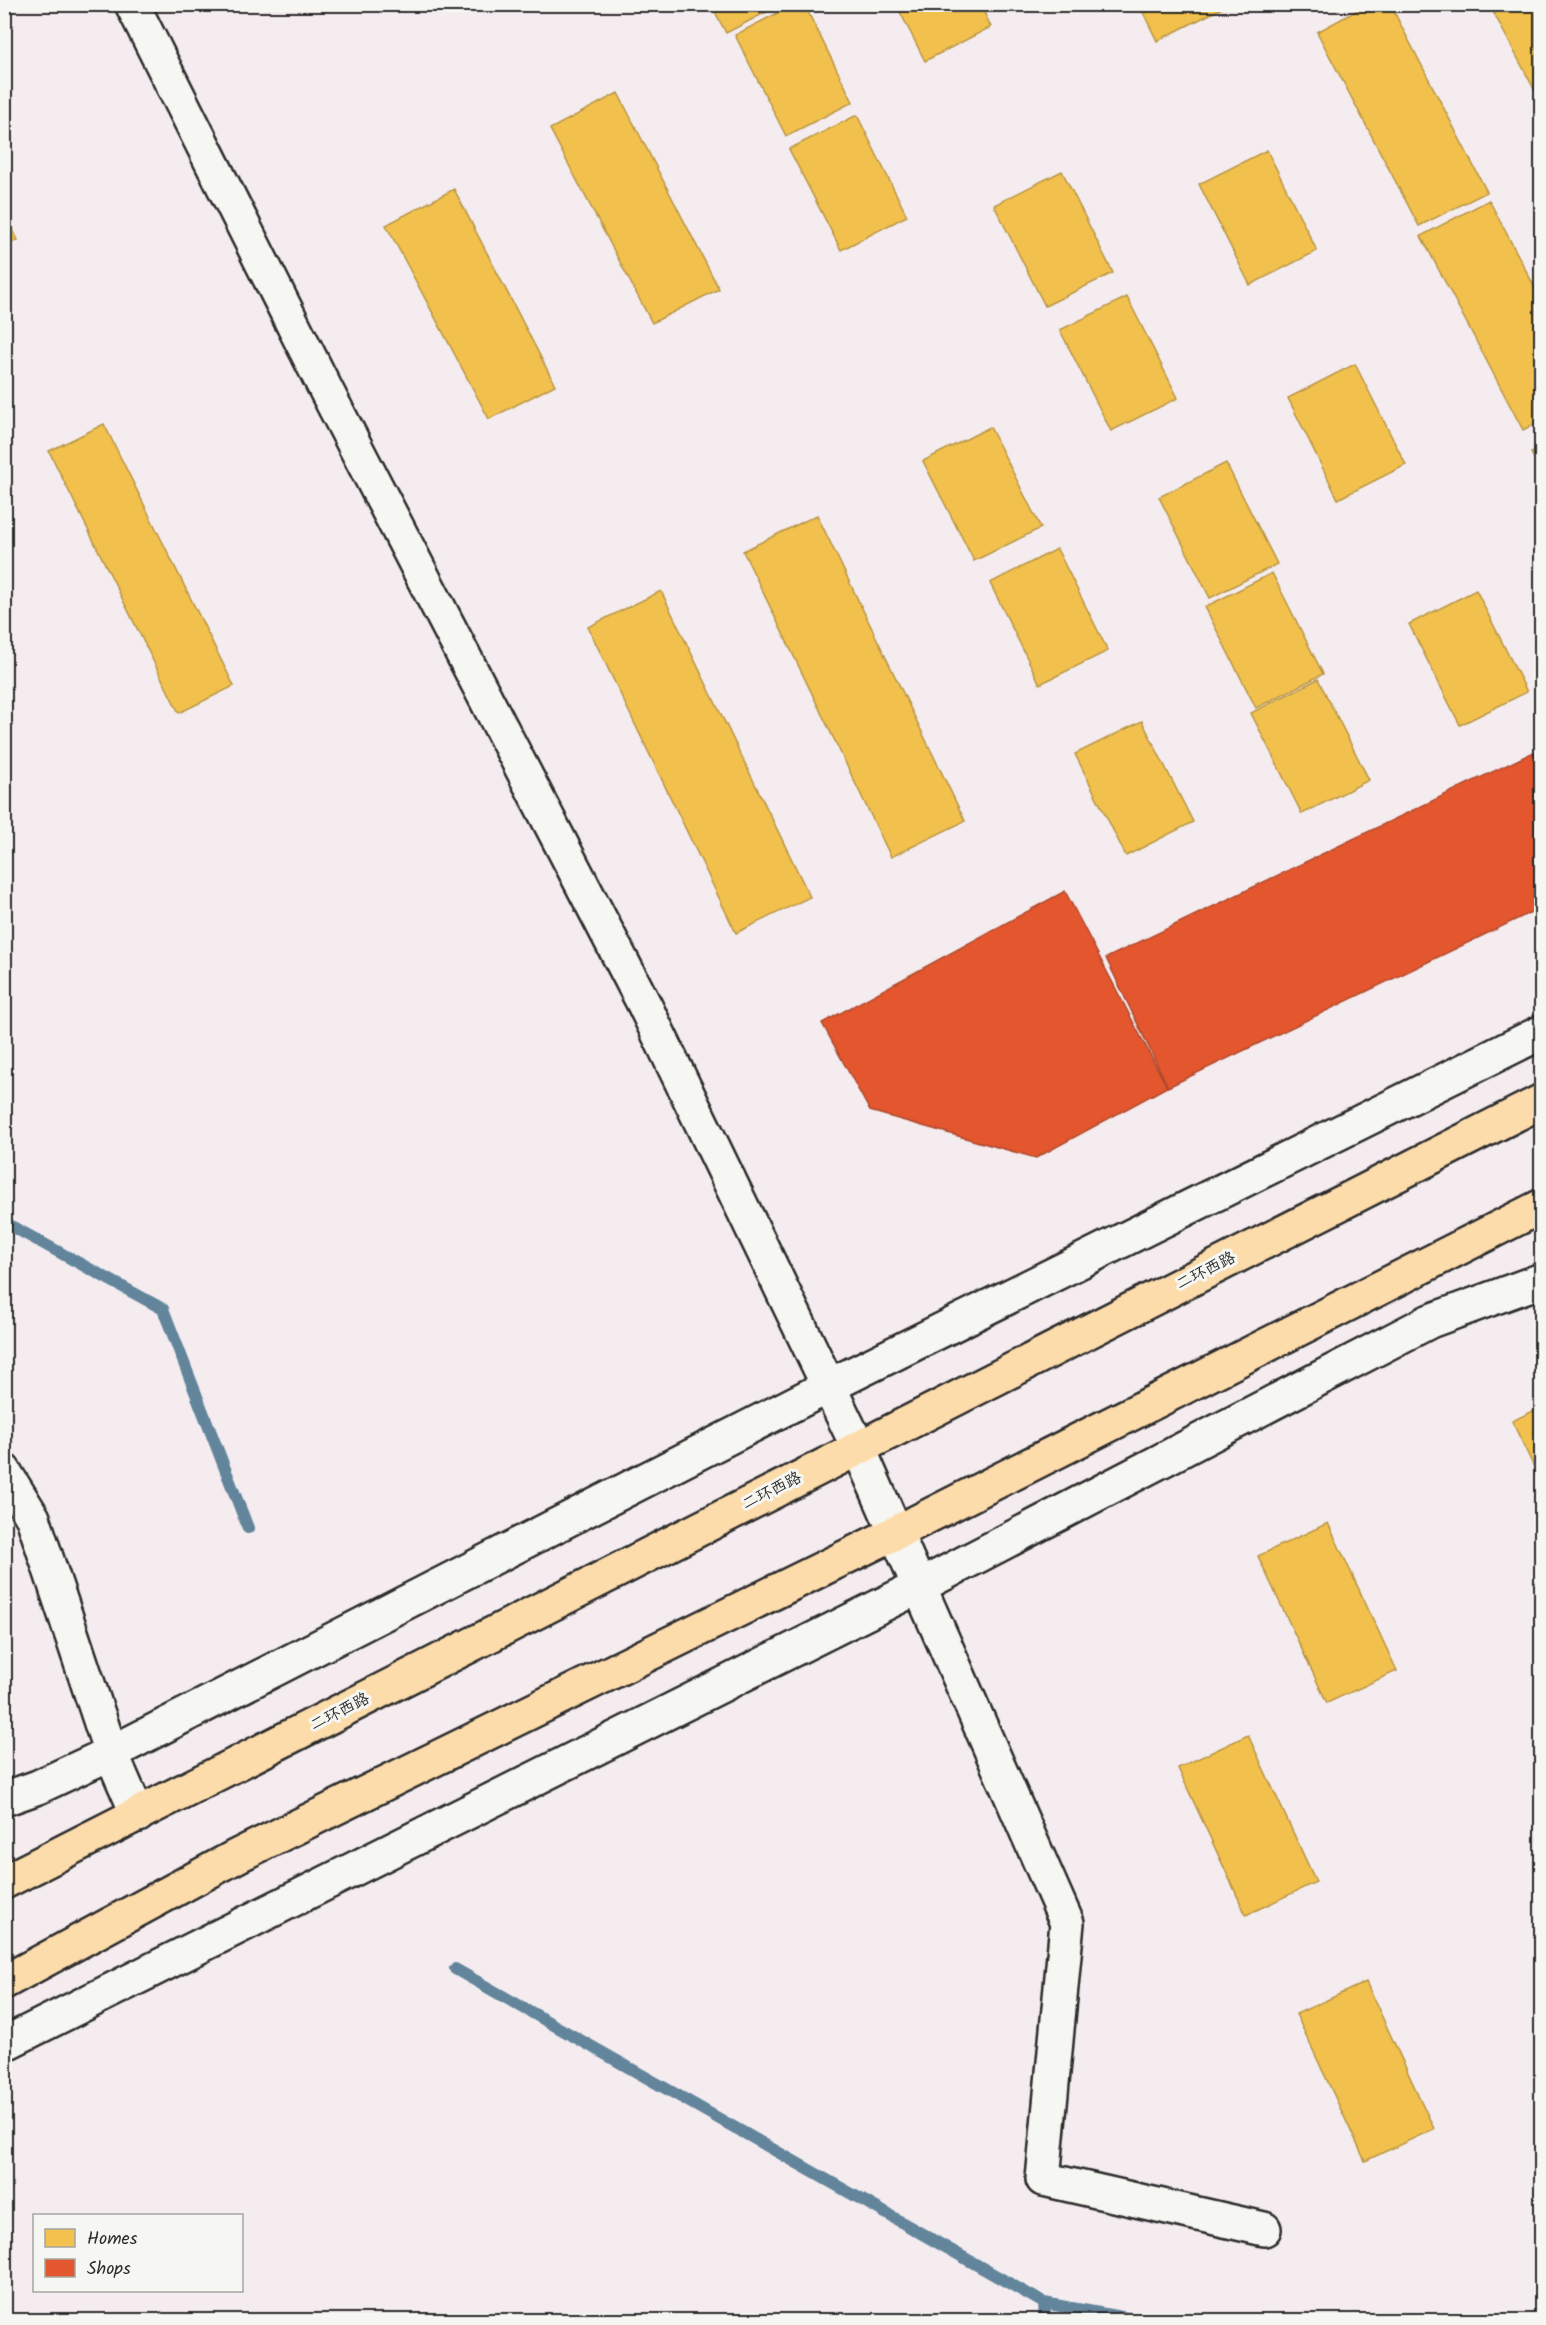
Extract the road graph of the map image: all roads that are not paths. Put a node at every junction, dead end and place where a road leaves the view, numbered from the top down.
1 (132, 4) edge
2 (1542, 1032) edge
3 (1542, 1101) edge
4 (1542, 1206) edge
5 (1542, 1280) edge
6 (829, 1386) junction
7 (858, 1447) junction
8 (4, 1471) edge
9 (897, 1532) junction
10 (920, 1586) junction
11 (111, 1753) junction
12 (4, 1799) edge
13 (138, 1815) junction
14 (4, 1882) edge
15 (4, 1982) edge
16 (4, 2044) edge
17 (1264, 2229) dead end

1 - 6 street
2 - 6 street
3 - 7 main road, 二环西路
4 - 9 main road
5 - 10 street
6 - 7 street
6 - 11 street
7 - 9 street
7 - 13 main road, 二环西路
8 - 11 street
9 - 10 street
9 - 15 main road
10 - 16 street
10 - 17 street
11 - 12 street
11 - 13 street
13 - 14 main road, 二环西路

